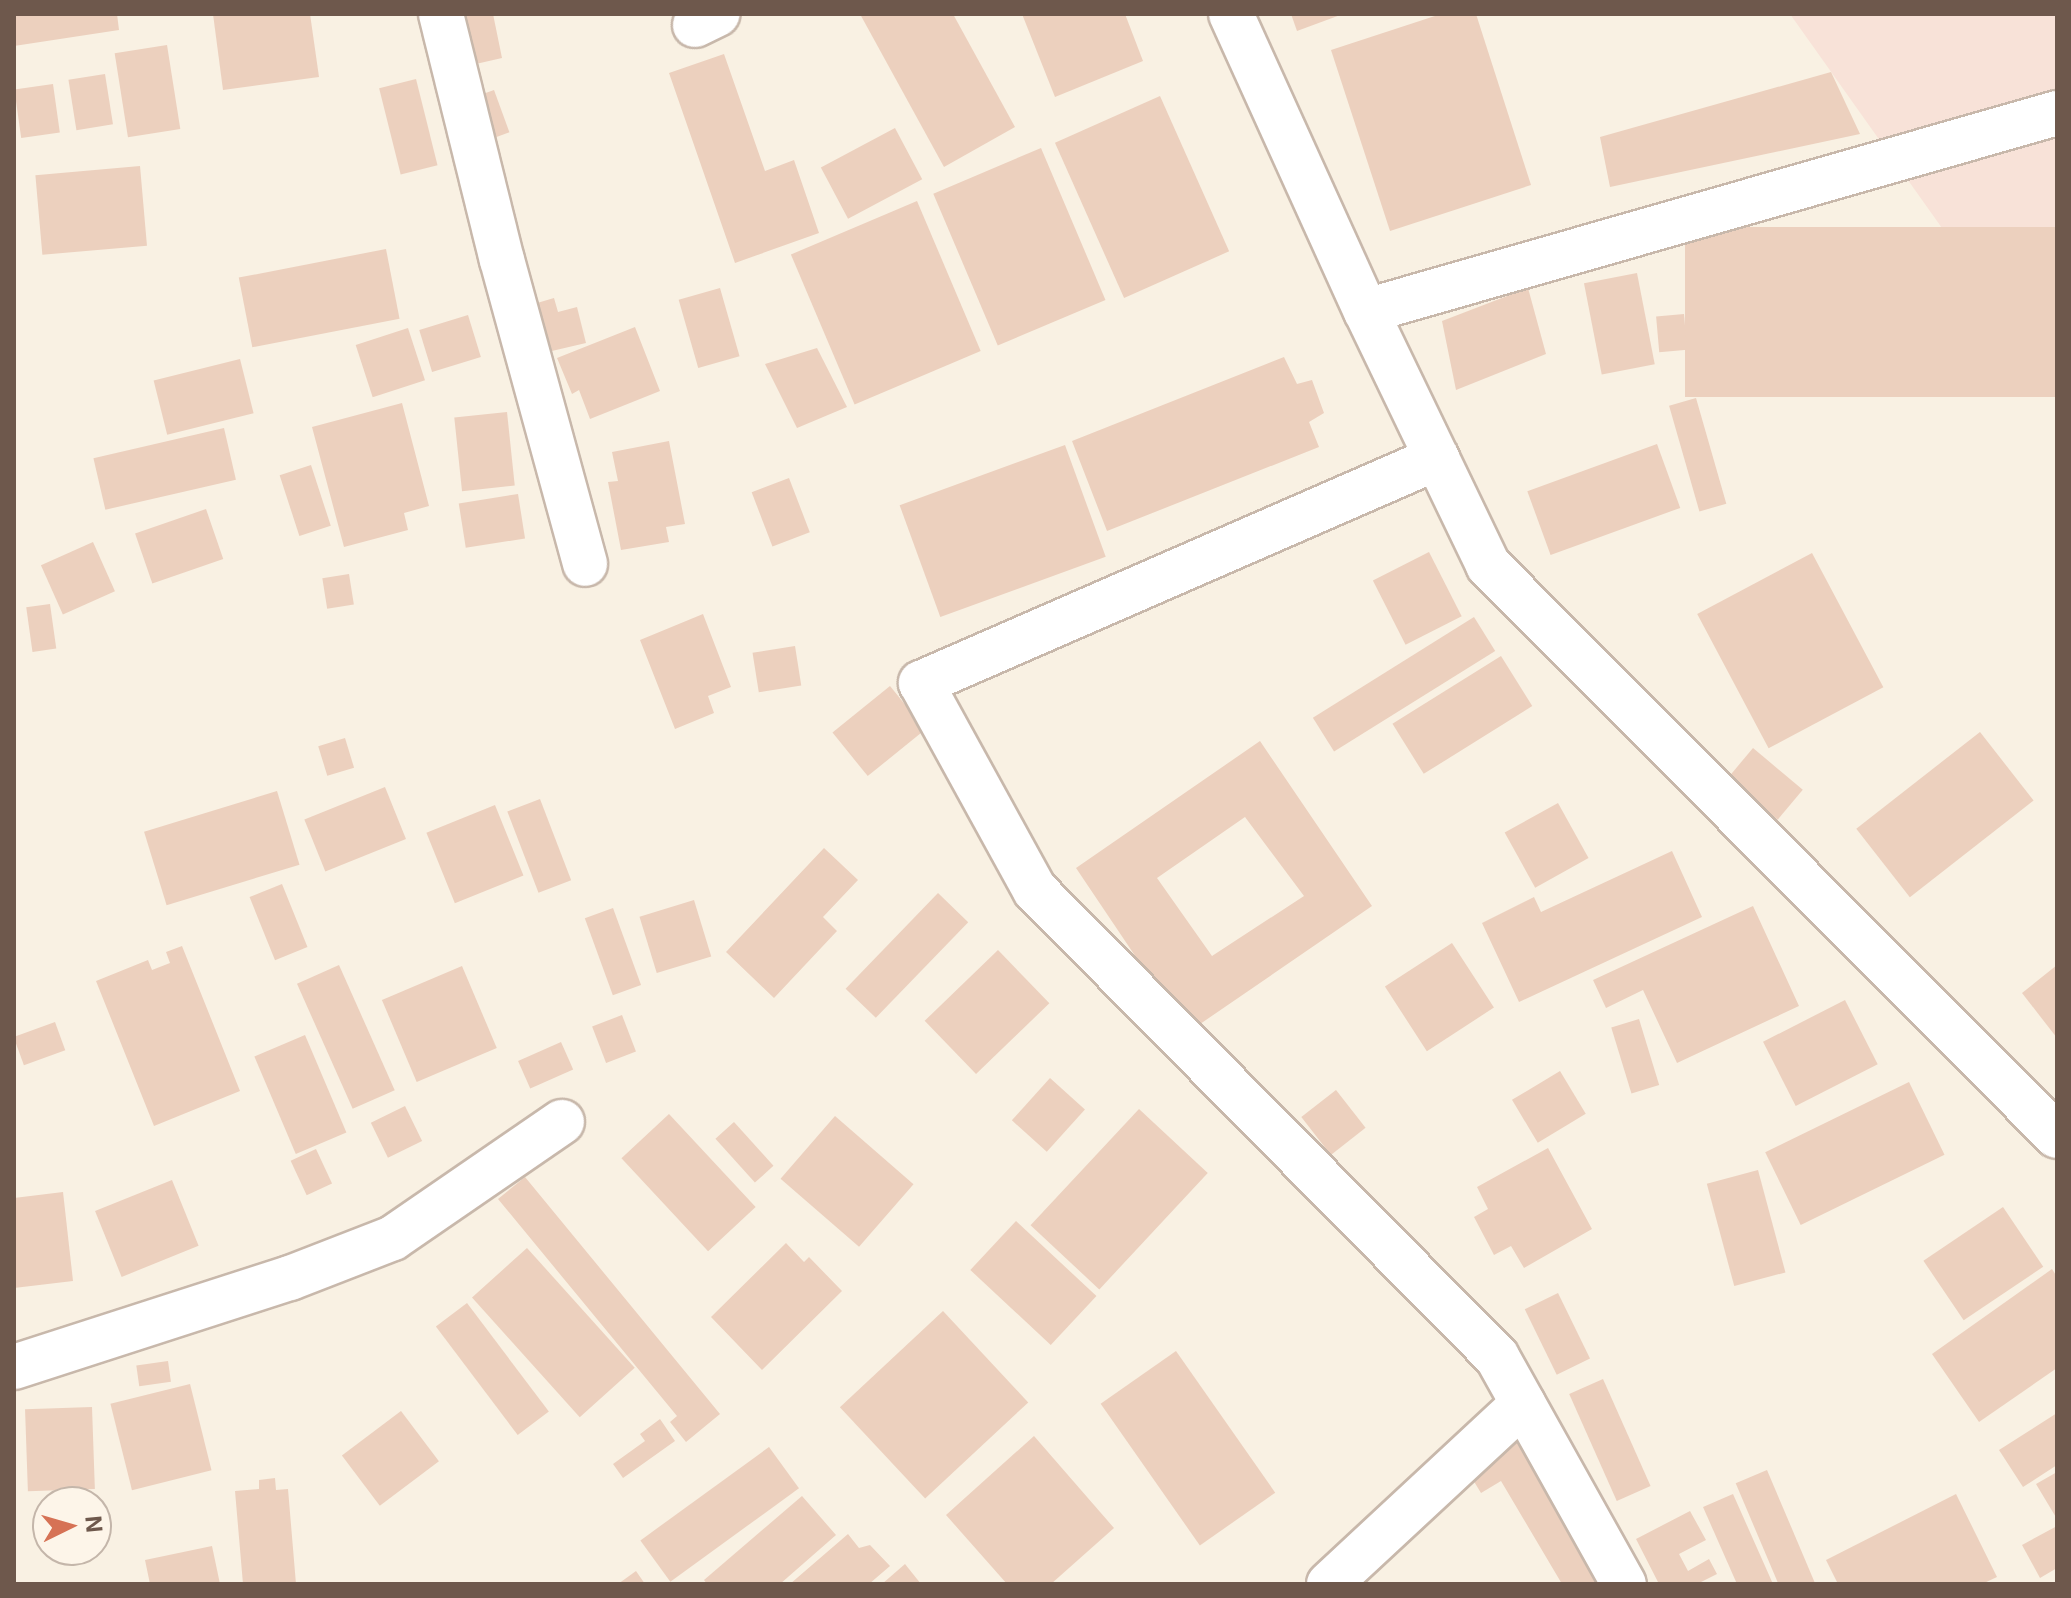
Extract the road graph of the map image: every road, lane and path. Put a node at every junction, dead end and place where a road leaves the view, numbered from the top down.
1 (441, 14) edge
2 (1231, 14) edge
3 (2057, 113) edge
4 (1366, 311) junction
5 (1437, 458) junction
6 (585, 564) dead end
7 (562, 1122) dead end
8 (2057, 1136) edge
9 (14, 1367) edge
10 (1523, 1404) junction
11 (1329, 1584) edge
12 (1624, 1584) edge

1 - 6 street
2 - 4 street
3 - 4 street
4 - 5 street
5 - 8 street
5 - 10 street
7 - 9 street
10 - 11 street
10 - 12 street

